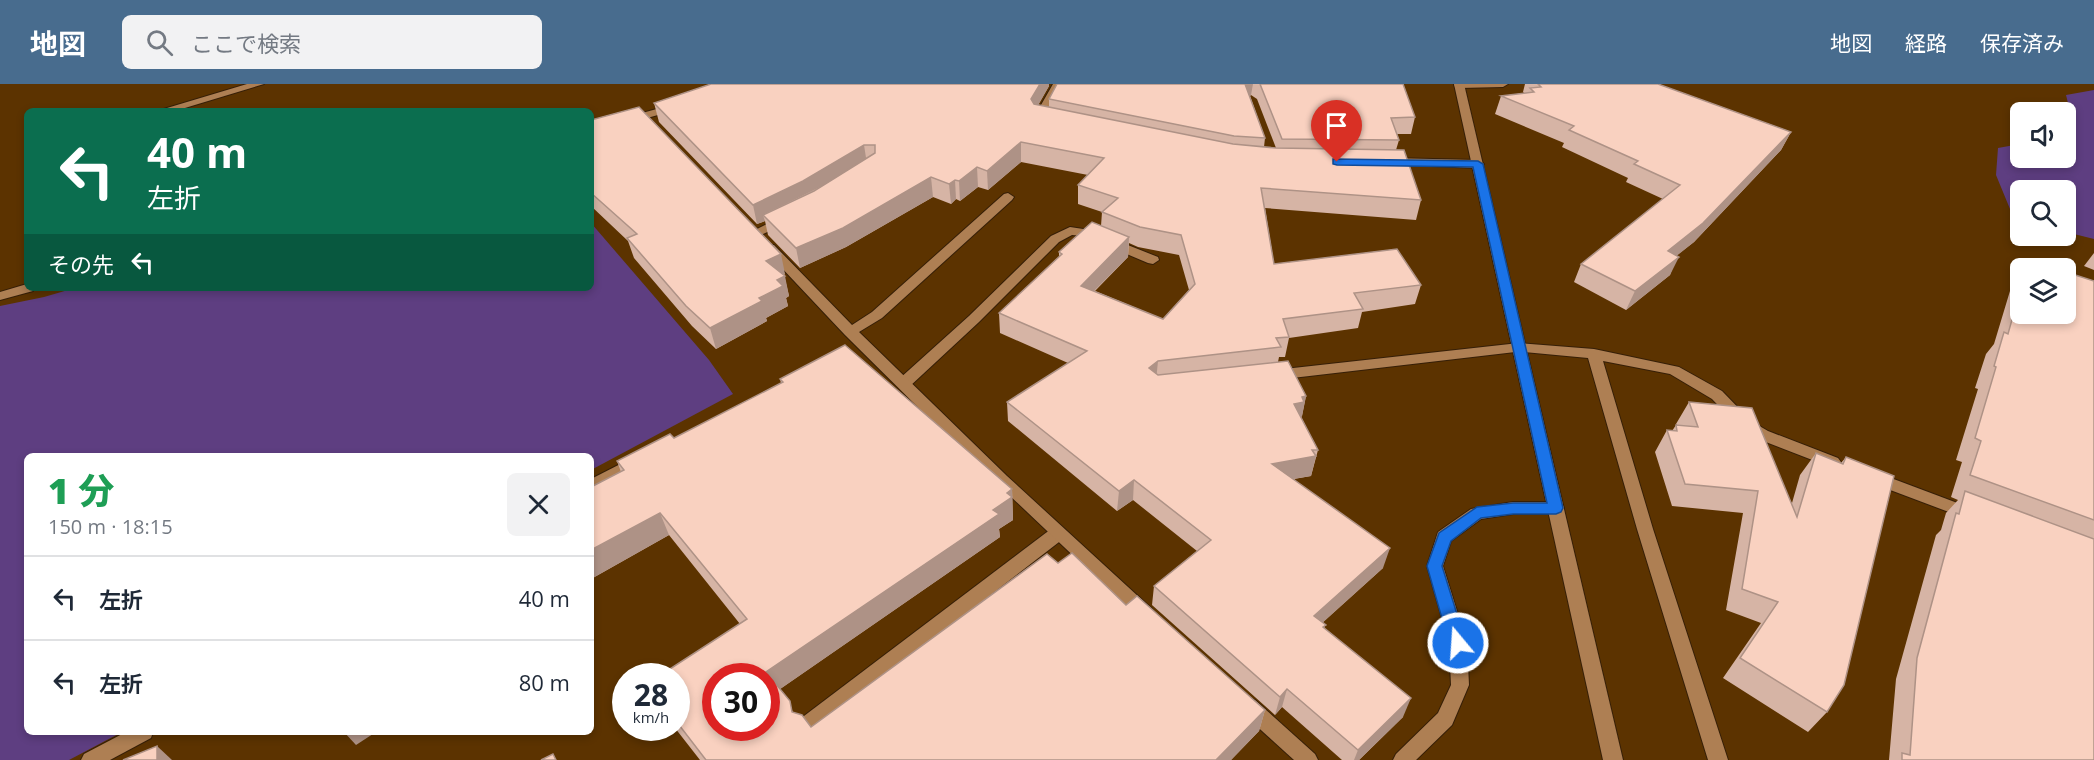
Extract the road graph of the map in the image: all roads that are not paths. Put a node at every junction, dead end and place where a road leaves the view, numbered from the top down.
1 (259, 84) edge
2 (1058, 84) edge
3 (1459, 84) edge
4 (1503, 84) edge
5 (234, 87) edge
6 (689, 103) edge
7 (172, 108) edge
8 (644, 116) junction
9 (1062, 124) edge
10 (594, 130) edge
11 (660, 133) edge
12 (1375, 162) edge
13 (1478, 164) junction
14 (1008, 197) dead end
15 (793, 215) edge
16 (1153, 260) dead end
17 (24, 289) edge
18 (0, 296) edge
19 (853, 341) junction
20 (1519, 348) junction
21 (1594, 354) junction
22 (1262, 377) edge
23 (904, 383) junction
24 (653, 453) edge
25 (594, 484) edge
26 (1556, 508) junction
27 (1984, 519) edge
28 (1057, 534) junction
29 (1161, 628) edge
30 (1239, 698) edge
31 (807, 725) edge
32 (138, 735) edge
33 (91, 760) edge
34 (1308, 760) edge
35 (1403, 760) edge
36 (1613, 760) edge
37 (1718, 760) edge

1 - 5 street
2 - 9 street
3 - 4 street
3 - 13 street
5 - 7 street
6 - 8 street
8 - 10 street
8 - 11 street
12 - 13 street
13 - 20 street
14 - 19 street
15 - 19 street
16 - 23 street
17 - 18 street
19 - 23 street
20 - 21 street
20 - 22 street
20 - 26 street
21 - 27 street
21 - 37 street
23 - 28 street
24 - 25 street
26 - 35 street
26 - 36 street
28 - 29 street
28 - 31 street
30 - 34 street
32 - 33 street

